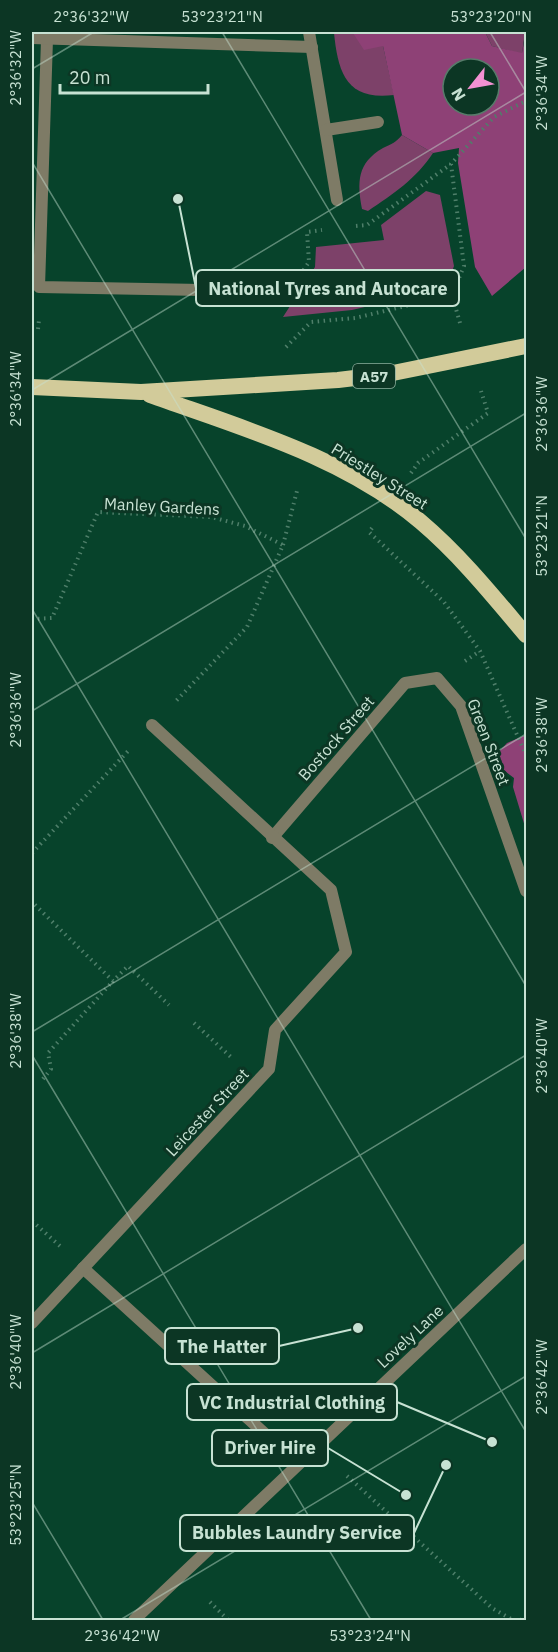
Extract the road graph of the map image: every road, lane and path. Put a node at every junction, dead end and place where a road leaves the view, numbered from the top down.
1 (309, 32) edge
2 (32, 38) edge
3 (47, 39) junction
4 (312, 47) junction
5 (526, 101) edge
6 (378, 122) dead end
7 (326, 130) junction
8 (451, 164) junction
9 (337, 200) dead end
10 (349, 227) dead end
11 (329, 229) dead end
12 (257, 291) dead end
13 (290, 292) dead end
14 (452, 295) junction
15 (311, 322) dead end
16 (526, 346) edge
17 (470, 356) junction
18 (32, 387) edge
19 (141, 392) junction
20 (299, 485) dead end
21 (391, 502) junction
22 (283, 544) junction
23 (32, 619) edge
24 (526, 635) edge
25 (437, 678) joint
26 (152, 726) junction
27 (526, 755) edge
28 (272, 838) junction
29 (32, 853) edge
30 (32, 876) edge
31 (526, 891) edge
32 (113, 981) junction
33 (170, 1005) dead end
34 (194, 1023) dead end
35 (43, 1079) dead end
36 (257, 1082) junction
37 (32, 1221) edge
38 (526, 1249) edge
39 (83, 1268) junction
40 (32, 1323) edge
41 (298, 1464) junction
42 (347, 1476) dead end
43 (210, 1602) dead end
44 (526, 1615) edge
45 (134, 1620) edge
46 (228, 1620) edge
47 (513, 1620) edge
48 (521, 1620) edge

1 - 4 street
2 - 3 street
3 - 4 street
3 - 12 street
4 - 7 street
5 - 8 path
6 - 7 street
7 - 9 street
8 - 10 path
8 - 14 path
11 - 13 path
14 - 15 path
14 - 17 path
16 - 17 highway, Priestley Street / A57
17 - 19 highway, Priestley Street / A57
17 - 21 path
18 - 19 highway, Priestley Street / A57
19 - 21 highway, Priestley Street / A57
20 - 22 path
21 - 24 highway, Priestley Street / A57
21 - 27 path
22 - 23 path, Manley Gardens
22 - 26 path
25 - 28 street, Bostock Street
25 - 31 street, Green Street
26 - 28 street, Leicester Street
26 - 29 path
28 - 36 street, Leicester Street
30 - 32 path
32 - 33 path
32 - 35 path
34 - 36 path
36 - 39 street, Leicester Street
37 - 39 path
38 - 41 street, Lovely Lane
39 - 40 street, Leicester Street
39 - 41 street
41 - 45 street, Lovely Lane
42 - 47 path
43 - 46 path
44 - 48 path

